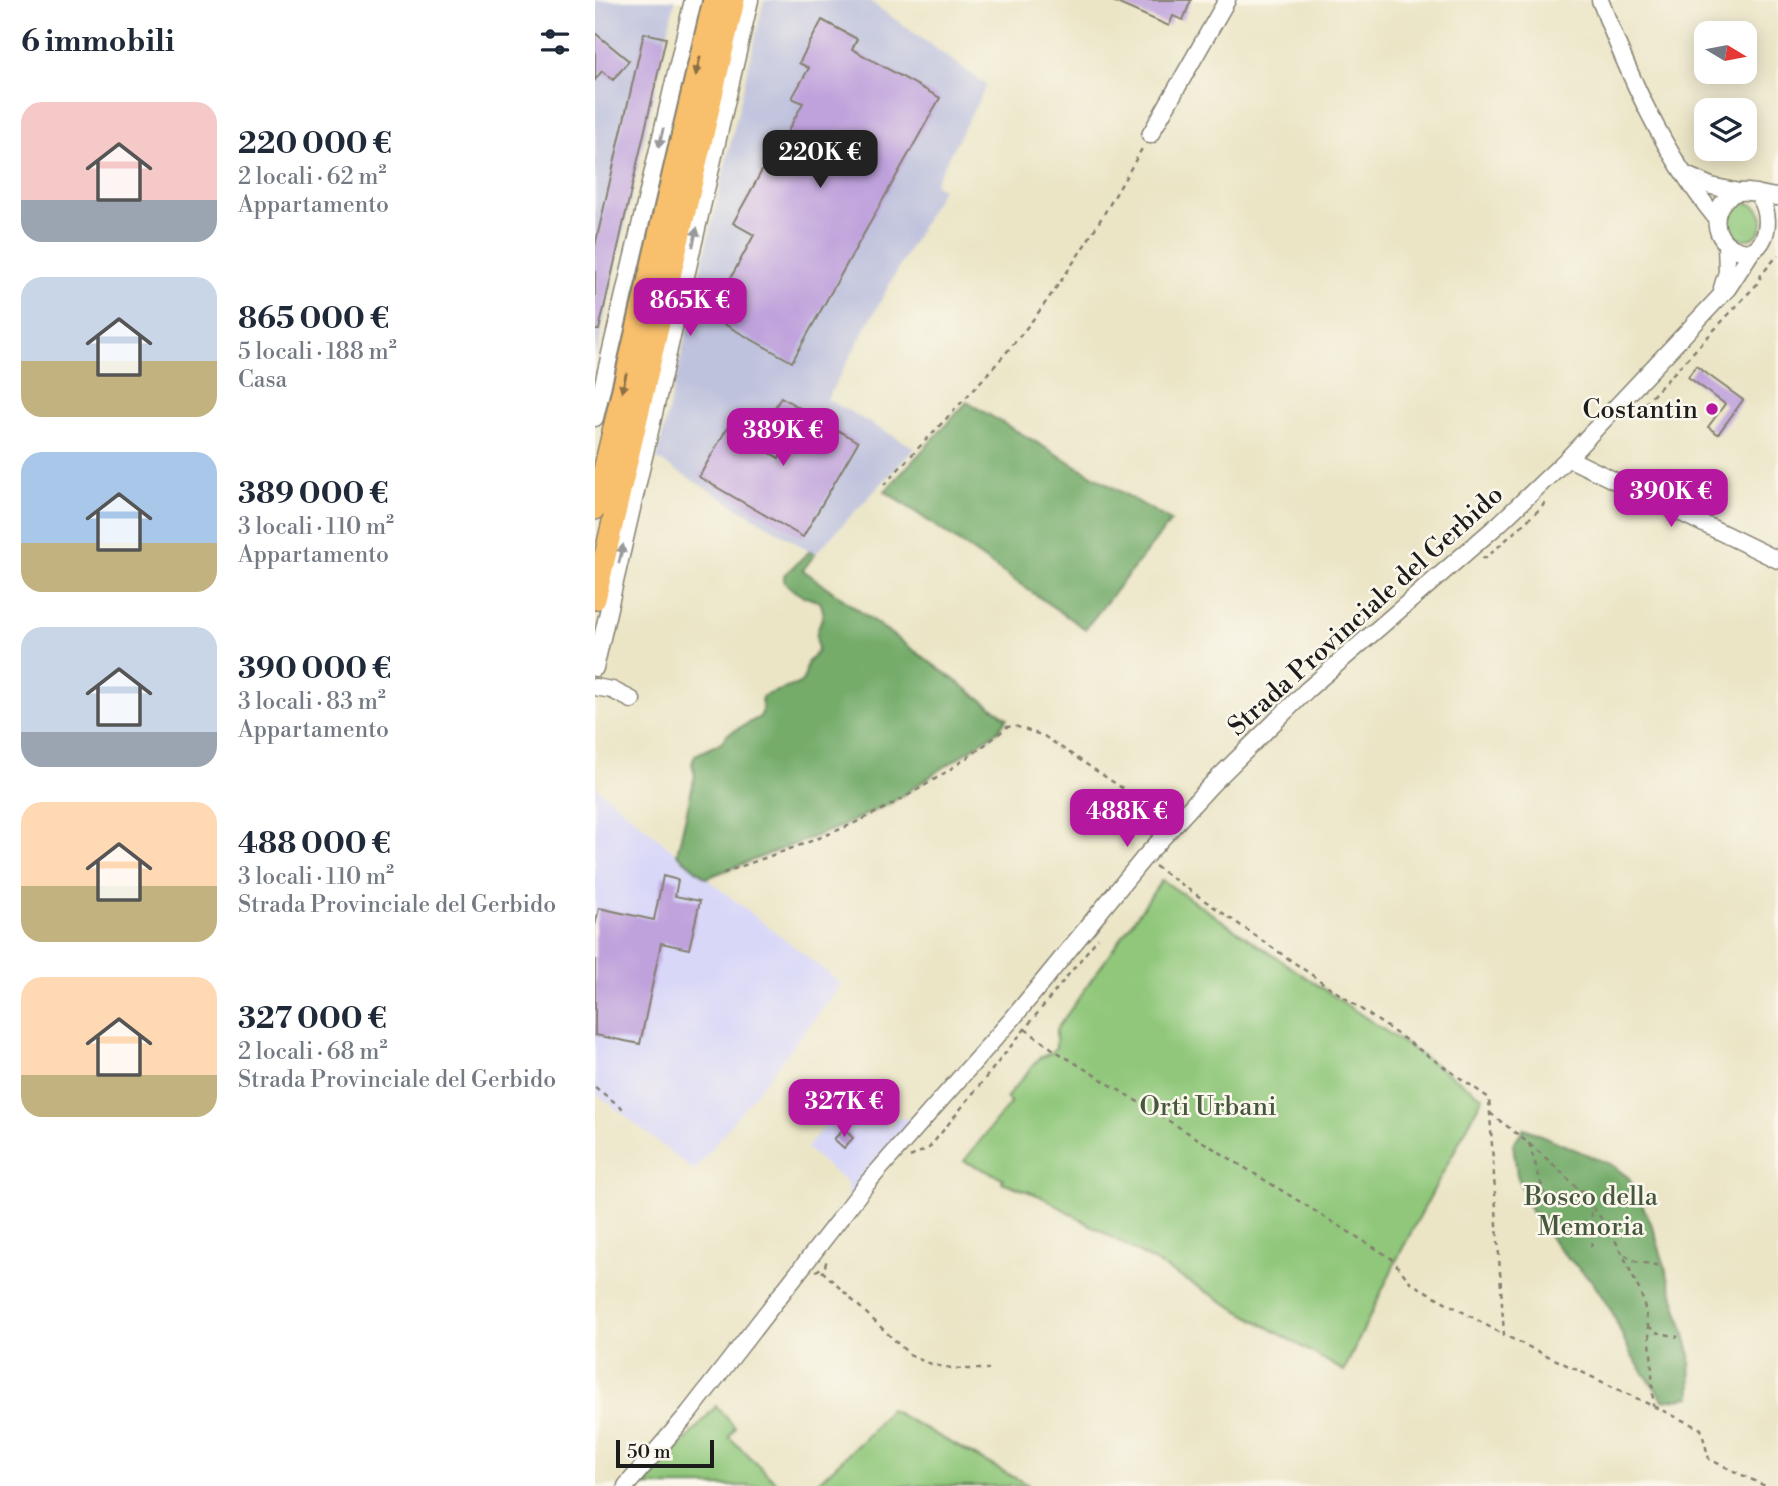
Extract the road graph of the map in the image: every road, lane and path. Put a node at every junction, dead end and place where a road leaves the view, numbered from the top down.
1 (693, 0) edge
2 (714, 0) edge
3 (734, 0) edge
4 (750, 0) edge
5 (1227, 0) edge
6 (1600, 0) edge
7 (1150, 135) joint
8 (1684, 174) junction
9 (1739, 192) junction
10 (1757, 194) junction
11 (1778, 197) edge
12 (1716, 218) junction
13 (1777, 223) edge
14 (1726, 244) junction
15 (1752, 251) junction
16 (1778, 255) edge
17 (1719, 297) junction
18 (595, 418) edge
19 (1625, 418) dead end
20 (1568, 458) junction
21 (884, 485) dead end
22 (1549, 492) dead end
23 (595, 509) edge
24 (1477, 557) dead end
25 (1778, 559) edge
26 (595, 598) edge
27 (595, 668) edge
28 (595, 687) edge
29 (632, 700) dead end
30 (1174, 825) junction
31 (1153, 864) dead end
32 (723, 873) dead end
33 (1099, 934) dead end
34 (1025, 1029) junction
35 (595, 1087) edge
36 (626, 1111) dead end
37 (1490, 1113) junction
38 (1529, 1143) junction
39 (905, 1158) dead end
40 (1577, 1189) junction
41 (1544, 1193) dead end
42 (1617, 1198) dead end
43 (1590, 1202) junction
44 (1591, 1249) dead end
45 (829, 1254) dead end
46 (1622, 1254) junction
47 (1660, 1266) dead end
48 (815, 1267) junction
49 (1648, 1326) junction
50 (1504, 1335) junction
51 (1678, 1337) dead end
52 (989, 1369) dead end
53 (1653, 1406) junction
54 (626, 1486) edge
55 (1765, 1486) edge

1 -> 18 street
2 -> 23 main road
3 - 26 main road
27 -> 4 street
5 - 7 street
6 - 8 street
7 - 21 path
8 - 9 street
8 - 12 street
9 - 10 street
9 - 12 street
10 - 11 street
10 - 13 street, Strada Provinciale del Gerbido
12 - 14 street
13 - 15 street, Strada Provinciale del Gerbido
14 - 15 street
14 - 17 street
15 - 17 street, Strada Provinciale del Gerbido
16 - 19 path
17 - 20 street, Strada Provinciale del Gerbido
20 - 25 street
20 - 30 street, Strada Provinciale del Gerbido
22 - 24 path
28 - 29 street
30 - 32 path
30 - 48 street, Strada Provinciale del Gerbido
31 - 37 path
33 - 34 path
34 - 39 path
34 - 50 path
35 - 36 path
37 - 38 path
37 - 50 path
38 - 40 path
38 - 41 path
40 - 42 path
40 - 43 path
43 - 44 path
43 - 46 path
45 - 48 path
46 - 47 path
46 - 49 path
48 - 52 path
48 - 54 street, Strada Provinciale del Gerbido
49 - 51 path
49 - 53 path
50 - 53 path
53 - 55 path

